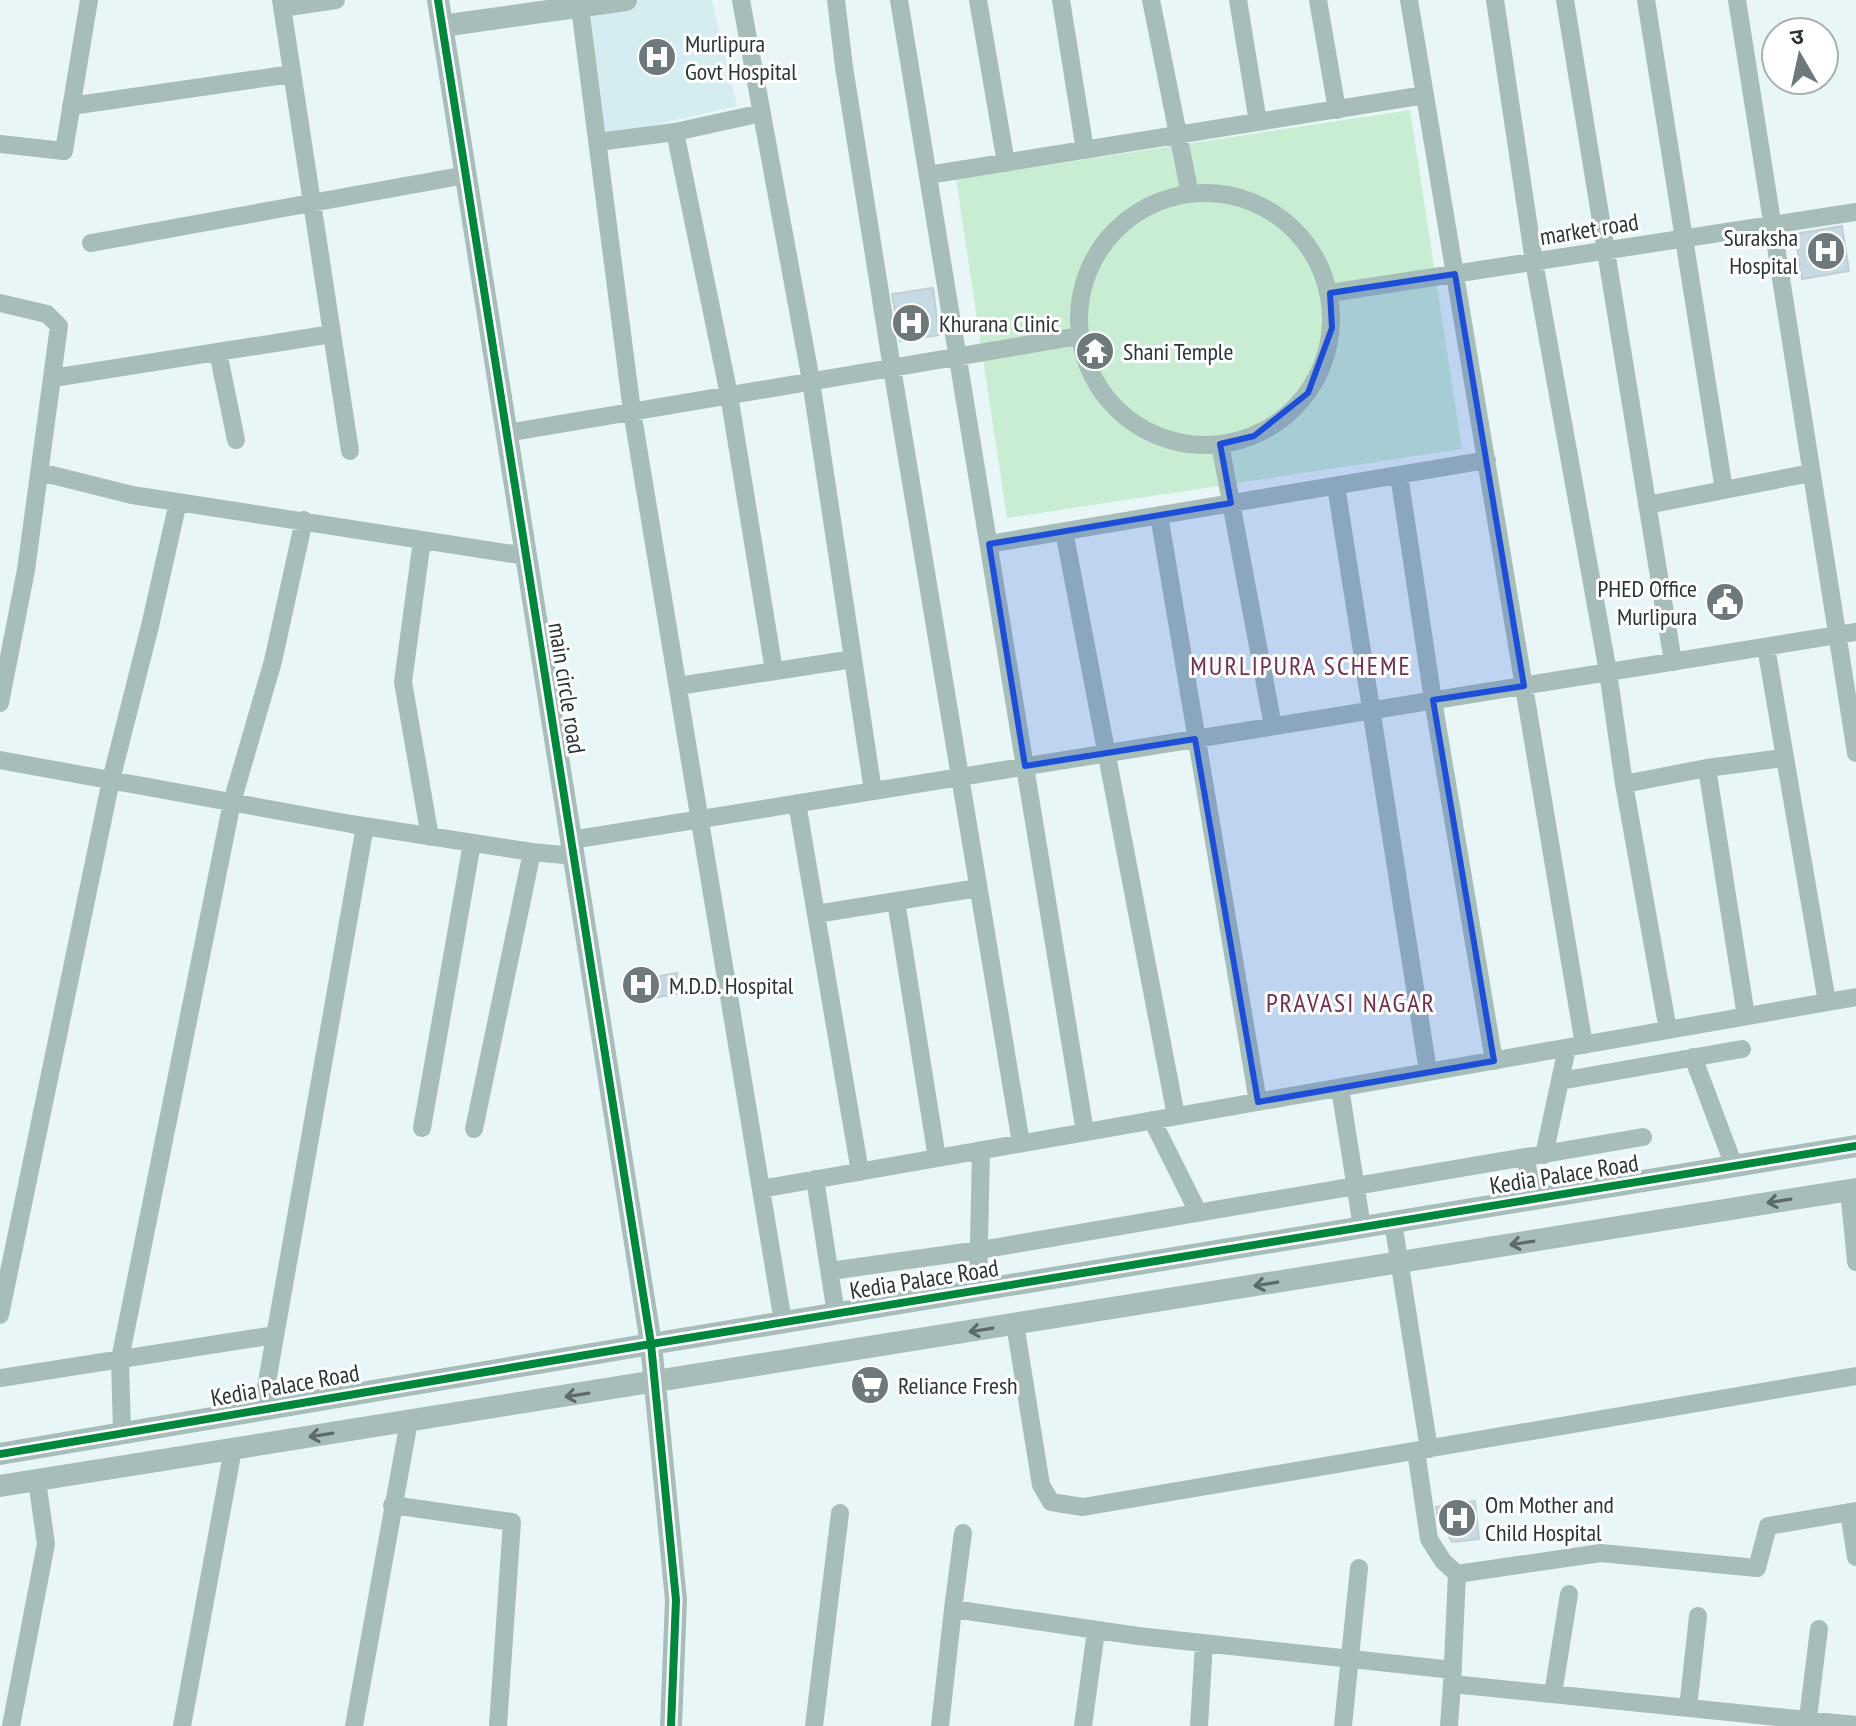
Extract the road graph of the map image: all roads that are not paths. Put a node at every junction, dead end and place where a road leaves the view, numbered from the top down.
1 (89, 0) edge
2 (336, 0) edge
3 (438, 0) edge
4 (626, 0) edge
5 (741, 0) edge
6 (836, 0) edge
7 (899, 0) edge
8 (978, 0) edge
9 (1061, 0) edge
10 (1151, 0) edge
11 (1238, 0) edge
12 (1318, 0) edge
13 (1409, 0) edge
14 (1495, 0) edge
15 (1565, 0) edge
16 (1646, 0) edge
17 (1737, 0) edge
18 (282, 4) edge
19 (579, 4) edge
20 (442, 26) junction
21 (292, 74) junction
22 (1425, 95) junction
23 (71, 106) junction
24 (1337, 110) junction
25 (762, 113) junction
26 (1258, 122) junction
27 (675, 132) junction
28 (1178, 135) junction
29 (598, 142) junction
30 (0, 144) edge
31 (1085, 150) junction
32 (1006, 163) junction
33 (466, 175) junction
34 (928, 175) junction
35 (1190, 194) junction
36 (312, 203) junction
37 (1856, 212) edge
38 (1772, 225) junction
39 (1684, 238) junction
40 (91, 243) dead end
41 (1606, 250) junction
42 (1534, 262) junction
43 (1455, 274) junction
44 (1330, 293) junction
45 (0, 303) edge
46 (332, 334) junction
47 (1079, 336) junction
48 (218, 352) junction
49 (958, 356) junction
50 (892, 368) junction
51 (53, 378) junction
52 (811, 381) junction
53 (729, 395) junction
54 (632, 411) junction
55 (507, 433) junction
56 (236, 440) dead end
57 (1220, 444) junction
58 (350, 451) dead end
59 (1487, 460) junction
60 (40, 472) junction
61 (1811, 473) junction
62 (1399, 475) junction
63 (1336, 486) junction
64 (1724, 490) junction
65 (178, 502) junction
66 (1231, 503) junction
67 (1647, 505) junction
68 (1159, 515) junction
69 (304, 520) junction
70 (1064, 531) junction
71 (422, 540) junction
72 (989, 544) junction
73 (526, 556) junction
74 (1847, 634) edge
75 (1766, 647) junction
76 (853, 659) junction
77 (1673, 662) junction
78 (774, 671) junction
79 (1608, 672) junction
80 (678, 686) junction
81 (1524, 686) junction
82 (1433, 700) junction
83 (0, 703) edge
84 (1371, 710) junction
85 (1273, 726) junction
86 (1195, 739) junction
87 (1106, 753) junction
88 (1856, 753) edge
89 (1783, 758) junction
90 (0, 760) edge
91 (1025, 766) junction
92 (1707, 768) junction
93 (960, 777) junction
94 (111, 780) junction
95 (1624, 784) junction
96 (873, 791) junction
97 (232, 802) junction
98 (797, 803) junction
99 (700, 818) junction
100 (365, 826) junction
101 (430, 837) junction
102 (472, 843) junction
103 (572, 848) junction
104 (532, 852) junction
105 (978, 888) junction
106 (896, 901) junction
107 (816, 914) junction
108 (1856, 997) edge
109 (1827, 1002) junction
110 (1746, 1016) junction
111 (1668, 1030) junction
112 (1576, 1047) junction
113 (1742, 1049) dead end
114 (1693, 1057) junction
115 (1494, 1061) junction
116 (1428, 1071) junction
117 (1560, 1081) junction
118 (1340, 1088) junction
119 (1258, 1102) junction
120 (1176, 1116) junction
121 (1152, 1120) junction
122 (422, 1128) dead end
123 (474, 1129) dead end
124 (1085, 1132) junction
125 (1643, 1137) dead end
126 (1021, 1143) junction
127 (1856, 1146) edge
128 (981, 1150) junction
129 (1535, 1157) junction
130 (937, 1158) junction
131 (1734, 1166) junction
132 (860, 1172) junction
133 (815, 1179) junction
134 (1356, 1187) junction
135 (761, 1189) junction
136 (1852, 1190) edge
137 (1533, 1199) junction
138 (1198, 1212) junction
139 (1393, 1222) junction
140 (1362, 1227) junction
141 (980, 1250) junction
142 (1856, 1262) edge
143 (1399, 1263) junction
144 (830, 1271) junction
145 (978, 1290) junction
146 (836, 1314) junction
147 (0, 1315) edge
148 (783, 1322) junction
149 (1015, 1324) junction
150 (275, 1335) junction
151 (651, 1344) junction
152 (120, 1359) junction
153 (1856, 1376) edge
154 (0, 1378) edge
155 (655, 1382) junction
156 (262, 1410) junction
157 (409, 1421) junction
158 (122, 1433) junction
159 (233, 1449) junction
160 (1423, 1450) junction
161 (0, 1454) edge
162 (37, 1481) junction
163 (0, 1486) edge
164 (392, 1505) junction
165 (1852, 1511) edge
166 (840, 1513) dead end
167 (963, 1533) dead end
168 (1856, 1557) edge
169 (1359, 1568) dead end
170 (1457, 1574) junction
171 (1569, 1594) dead end
172 (953, 1609) junction
173 (1698, 1616) dead end
174 (1819, 1629) dead end
175 (1096, 1631) junction
176 (1204, 1643) junction
177 (1350, 1658) junction
178 (1452, 1677) junction
179 (0, 1678) edge
180 (20, 1681) junction
181 (1553, 1694) junction
182 (1688, 1708) junction
183 (1807, 1723) edge
184 (1856, 1725) edge
185 (11, 1726) edge
186 (182, 1726) edge
187 (354, 1726) edge
188 (498, 1726) edge
189 (671, 1726) edge
190 (814, 1726) edge
191 (940, 1726) edge
192 (1083, 1726) edge
193 (1199, 1726) edge
194 (1343, 1726) edge
195 (1449, 1726) edge

1 - 23 street
2 - 18 street
3 - 20 street, main circle road
4 - 19 street
5 - 25 street
6 - 50 street
7 - 34 street
8 - 32 street
9 - 31 street
10 - 28 street
11 - 26 street
12 - 24 street
13 - 22 street
14 - 42 street
15 - 41 street
16 - 39 street
17 - 38 street
18 - 21 street
19 - 20 street
19 - 29 street
20 - 33 street, main circle road
21 - 23 street
21 - 36 street
22 - 24 street
22 - 43 street
23 - 30 street
24 - 26 street
25 - 27 street
25 - 52 street
26 - 28 street
27 - 29 street
27 - 53 street
28 - 31 street
28 - 35 street
29 - 54 street
31 - 32 street
32 - 34 street
33 - 36 street
33 - 55 street, main circle road
34 - 49 street
35 - 44 street
35 - 47 street
36 - 40 street
36 - 46 street
37 - 38 street, market road
38 - 39 street, market road
38 - 61 street
39 - 41 street, market road
39 - 64 street
41 - 42 street, market road
41 - 67 street
42 - 43 street, market road
42 - 79 street
43 - 44 street, market road
43 - 59 street
44 - 57 street
45 - 51 street
46 - 48 street
46 - 58 street
47 - 49 street
47 - 57 street
48 - 51 street
48 - 56 street
49 - 50 street
49 - 72 street
50 - 52 street
50 - 93 street
51 - 60 street
52 - 53 street
52 - 76 street
53 - 54 street
53 - 78 street
54 - 55 street
54 - 80 street
55 - 73 street, main circle road
57 - 66 street
59 - 62 street
59 - 81 street
60 - 65 street
60 - 83 street
61 - 64 street
61 - 74 street
62 - 63 street
62 - 82 street
63 - 66 street
63 - 84 street
64 - 67 street
65 - 69 street
65 - 94 street
66 - 68 street
66 - 85 street
67 - 77 street
68 - 70 street
68 - 86 street
69 - 71 street
69 - 97 street
70 - 72 street
70 - 87 street
71 - 73 street
71 - 101 street
72 - 91 street
73 - 103 street, main circle road
74 - 75 street
74 - 88 street
75 - 77 street
75 - 89 street
76 - 78 street
76 - 96 street
77 - 79 street
78 - 80 street
79 - 81 street
79 - 95 street
80 - 99 street
81 - 82 street
81 - 112 street
82 - 84 street
82 - 115 street
84 - 85 street
84 - 116 street
85 - 86 street
86 - 87 street
86 - 119 street
87 - 91 street
87 - 120 street
89 - 92 street
89 - 109 street
90 - 94 street
91 - 93 street
91 - 124 street
92 - 95 street
92 - 110 street
93 - 96 street
93 - 105 street
94 - 97 street
94 - 147 street
95 - 111 street
96 - 98 street
97 - 100 street
97 - 152 street
98 - 99 street
98 - 107 street
99 - 103 street
99 - 135 street
100 - 101 street
100 - 150 street
101 - 102 street
102 - 104 street
102 - 122 street
103 - 104 street
103 - 151 street, main circle road
104 - 123 street
105 - 106 street
105 - 126 street
106 - 107 street
106 - 130 street
107 - 132 street
108 - 109 street
109 - 110 street
110 - 111 street
111 - 112 street
112 - 115 street
112 - 117 street
113 - 114 street
114 - 117 street
114 - 131 street
115 - 116 street
116 - 118 street
117 - 129 street
118 - 119 street
118 - 134 street
119 - 120 street
120 - 121 street
121 - 124 street
121 - 138 street
124 - 126 street
125 - 129 street
126 - 128 street
127 - 131 street, Kedia Palace Road
128 - 130 street
128 - 141 street
129 - 134 street
129 - 137 street
130 - 132 street
131 - 137 street, Kedia Palace Road
132 - 133 street
133 - 135 street
133 - 144 street
134 - 138 street
134 - 140 street
135 - 148 street
136 - 142 street
136 -> 143 street
137 - 139 street, Kedia Palace Road
138 - 141 street
139 - 140 street, Kedia Palace Road
139 - 143 street
140 - 145 street, Kedia Palace Road
141 - 144 street
141 - 145 street
143 -> 149 street
143 - 160 street
144 - 146 street
145 - 146 street, Kedia Palace Road
146 - 148 street, Kedia Palace Road
148 - 151 street, Kedia Palace Road
149 -> 155 street
149 - 160 street
150 - 152 street
150 - 156 street
151 - 155 street, main circle road
151 - 156 street, Kedia Palace Road
152 - 154 street
152 - 158 street
153 - 160 street
155 -> 157 street
155 - 189 street, main circle road
156 - 158 street, Kedia Palace Road
157 -> 159 street
157 - 164 street
158 - 161 street, Kedia Palace Road
159 - 162 street
159 - 186 street
160 - 170 street
162 - 163 street
162 - 180 street
164 - 187 street
164 - 188 street
165 - 168 street
165 - 170 street
166 - 190 street
167 - 172 street
169 - 177 street
170 - 178 street
171 - 181 street
172 - 175 street
172 - 191 street
173 - 182 street
174 - 183 street
175 - 176 street
175 - 192 street
176 - 177 street
176 - 193 street
177 - 178 street
177 - 194 street
178 - 181 street
178 - 195 street
179 - 180 street
180 - 185 street
181 - 182 street
182 - 183 street
183 - 184 street

